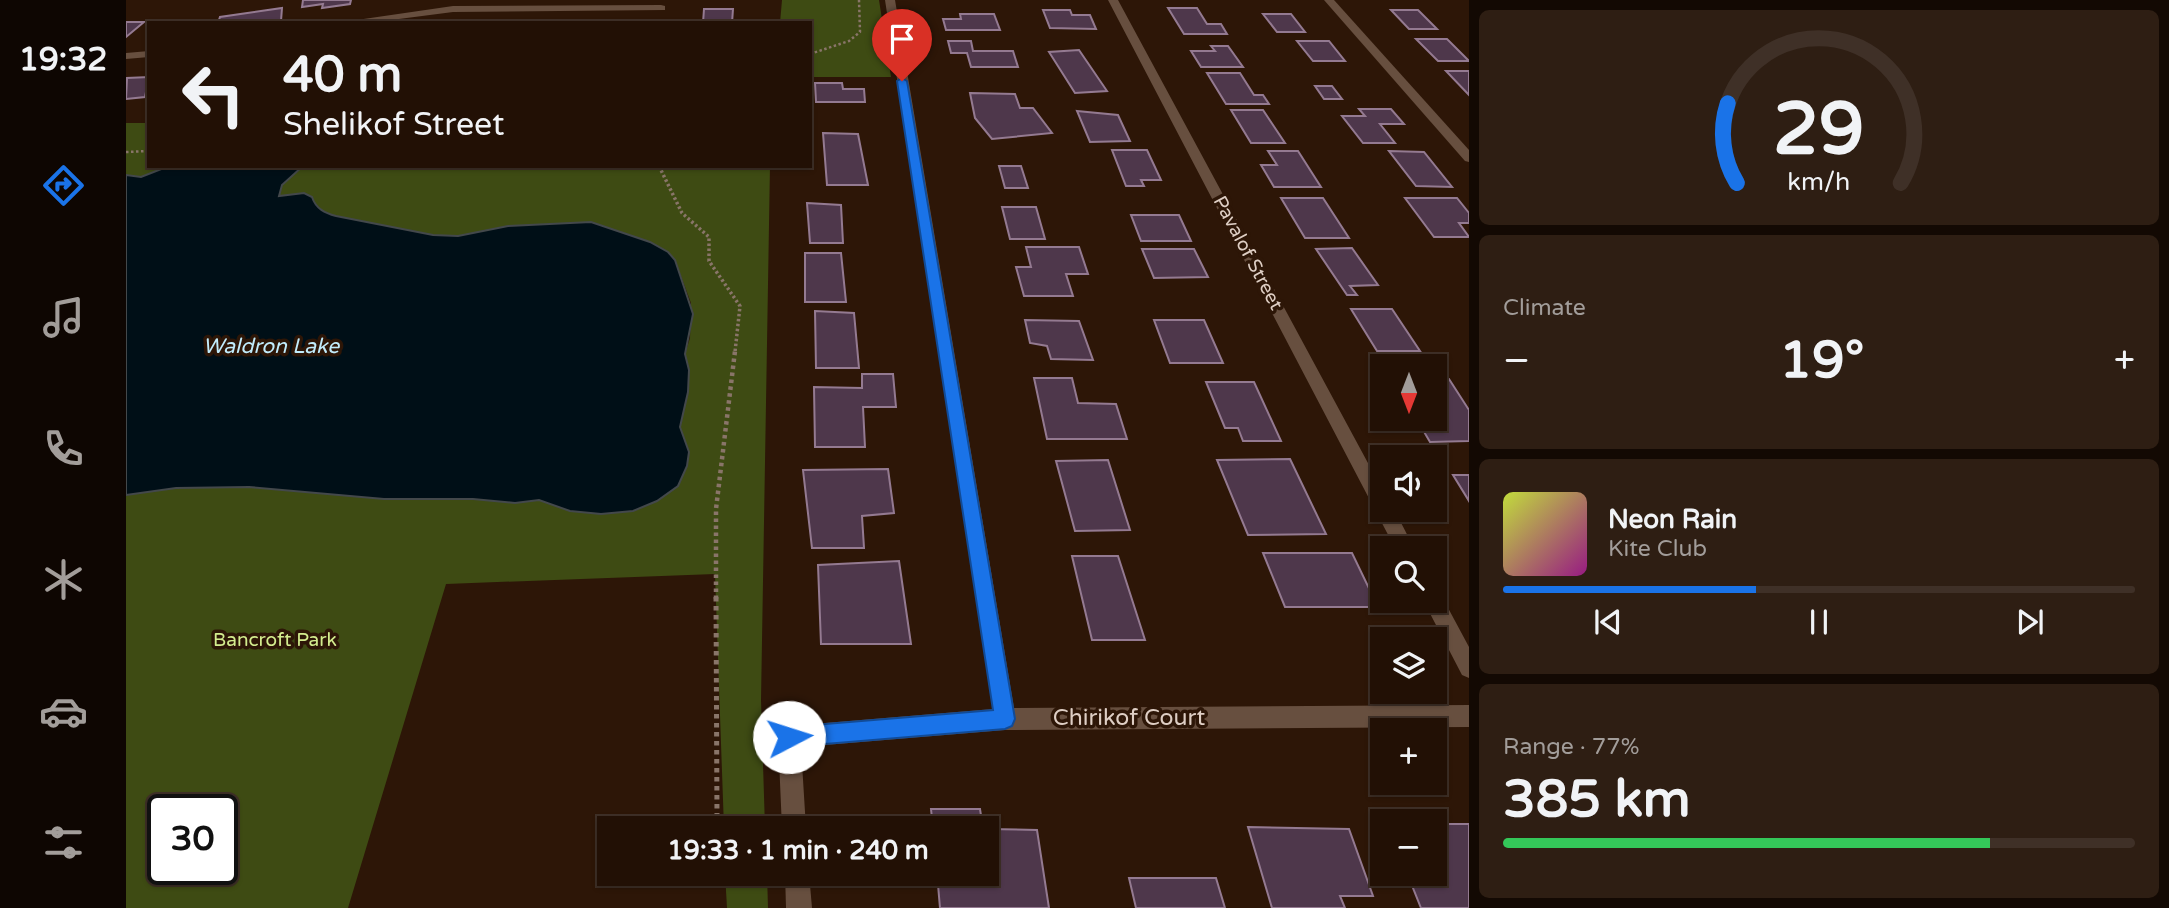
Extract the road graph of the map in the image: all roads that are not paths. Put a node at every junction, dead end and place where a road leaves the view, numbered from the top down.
1 (890, 0) edge
2 (1113, 0) edge
3 (1329, 0) edge
4 (662, 4) edge
5 (357, 21) edge
6 (147, 54) edge
7 (126, 56) edge
8 (1469, 158) edge
9 (1370, 484) edge
10 (1440, 613) edge
11 (1469, 668) edge
12 (1469, 716) edge
13 (1005, 719) junction
14 (793, 816) edge
15 (798, 886) edge
16 (799, 908) edge

1 - 13 street
2 - 9 street, Pavalof Street
3 - 8 street
4 - 5 street
6 - 7 street
10 - 11 street
12 - 13 street, Chirikof Court
13 - 14 street, Chirikof Court
15 - 16 street

